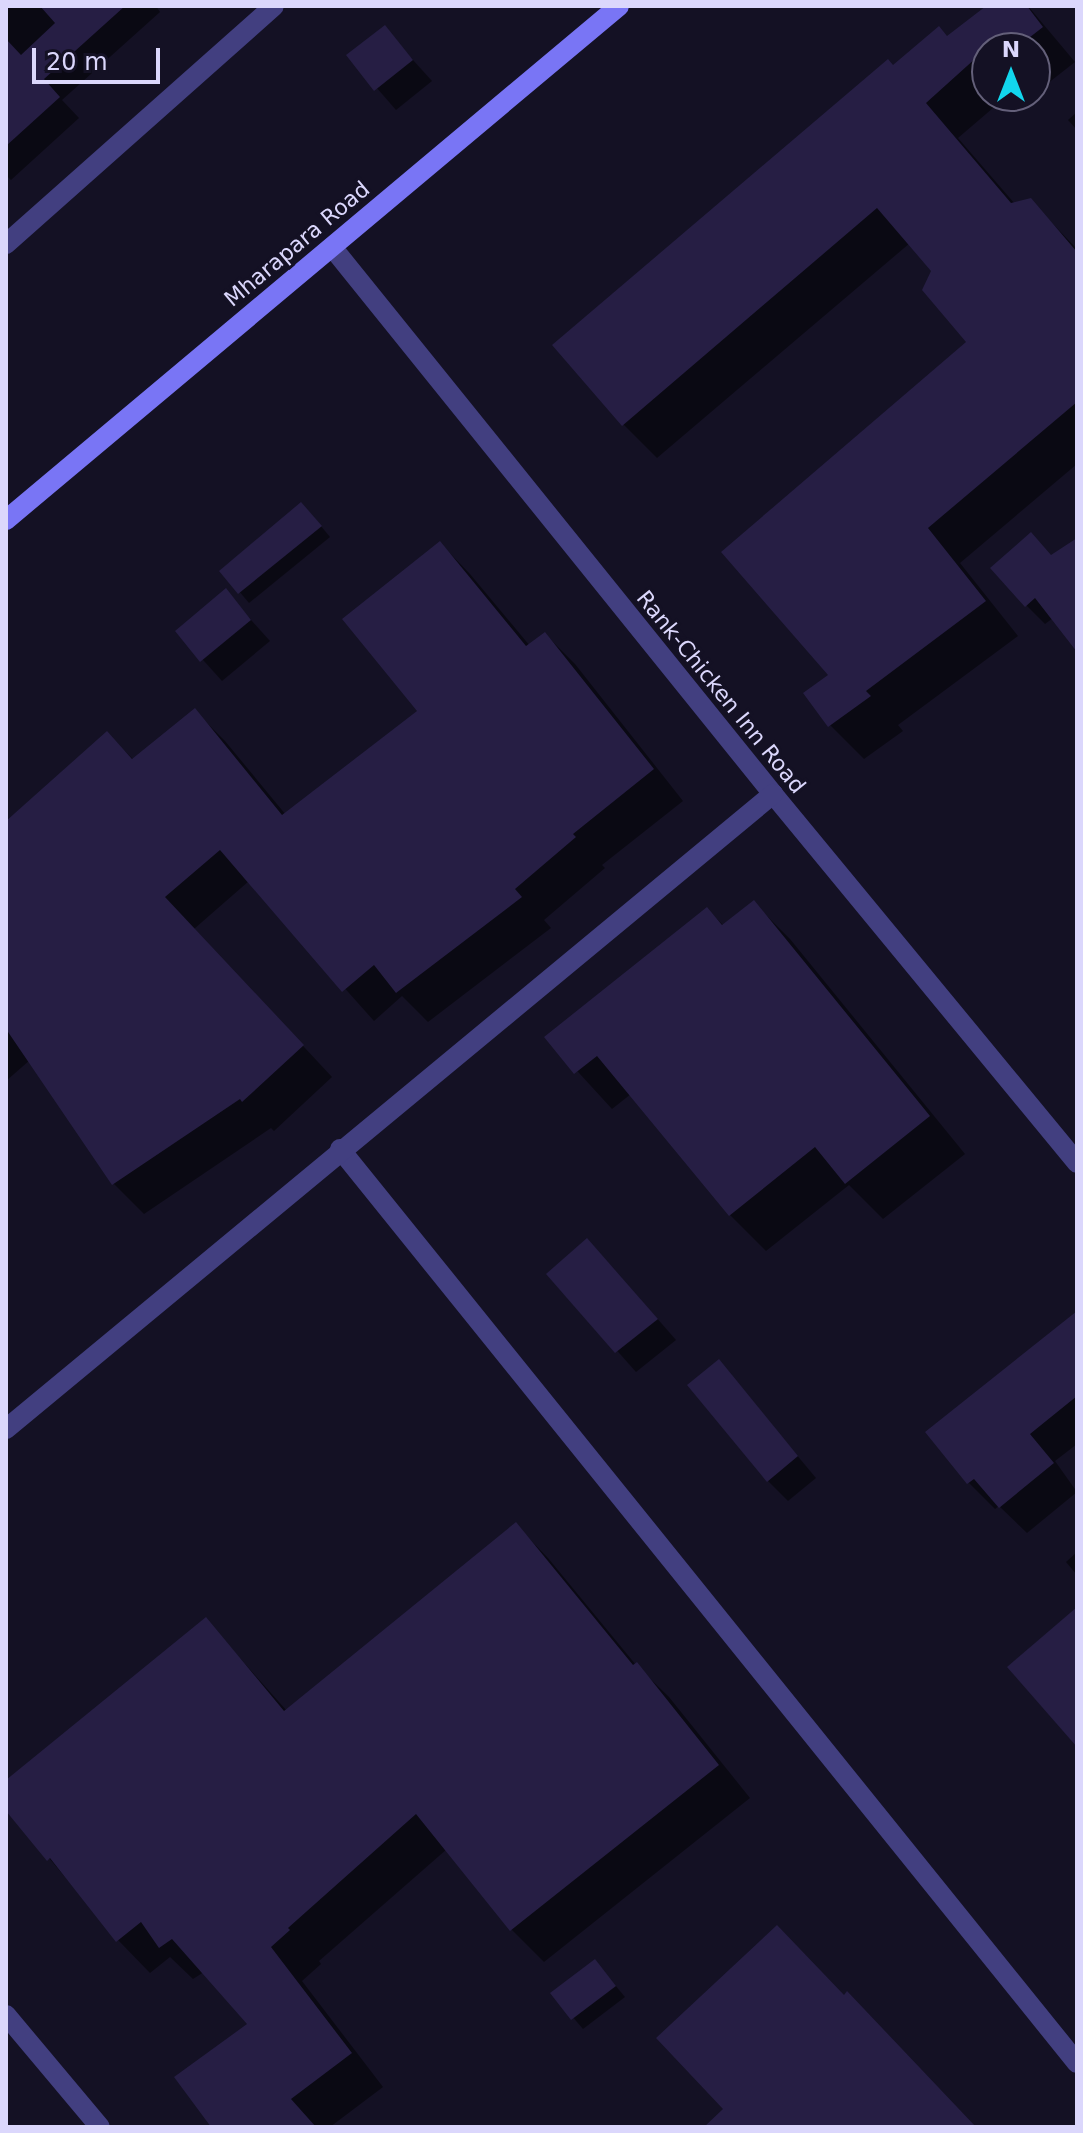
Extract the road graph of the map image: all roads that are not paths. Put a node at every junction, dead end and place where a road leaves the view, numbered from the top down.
1 (274, 6) edge
2 (619, 6) edge
3 (6, 244) edge
4 (332, 247) junction
5 (6, 520) edge
6 (773, 794) junction
7 (340, 1149) junction
8 (1077, 1163) edge
9 (6, 1429) edge
10 (6, 2015) edge
11 (1077, 2063) edge
12 (100, 2127) edge

1 - 3 street
2 - 4 main road, Mharapara Road
4 - 5 main road, Mharapara Road
4 - 6 street, Rank-Chicken Inn Road
6 - 7 street
6 - 8 street, Rank-Chicken Inn Road
7 - 9 street
7 - 11 street
10 - 12 street

